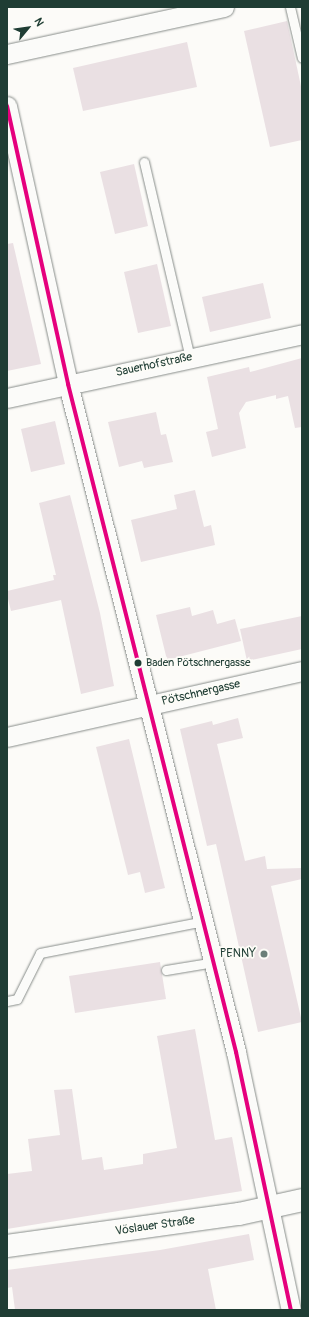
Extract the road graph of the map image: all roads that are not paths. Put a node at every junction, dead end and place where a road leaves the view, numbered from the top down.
1 (224, 7) edge
2 (290, 7) edge
3 (7, 54) edge
4 (302, 58) edge
5 (7, 106) edge
6 (144, 162) dead end
7 (302, 334) edge
8 (190, 358) junction
9 (68, 384) junction
10 (7, 398) edge
11 (302, 671) edge
12 (148, 705) junction
13 (7, 737) edge
14 (205, 921) junction
15 (214, 962) junction
16 (166, 970) dead end
17 (7, 1001) edge
18 (302, 1200) edge
19 (268, 1208) junction
20 (7, 1246) edge
21 (291, 1310) edge

1 - 3 street
2 - 4 lane
5 - 9 street
6 - 8 lane
7 - 8 street, Sauerhofstraße
8 - 9 street, Sauerhofstraße
9 - 10 street, Sauerhofstraße
9 - 12 street
11 - 12 street, Pötschnergasse
12 - 13 street, Pötschnergasse
12 - 14 street
14 - 15 street
14 - 17 lane
15 - 16 lane
15 - 19 street
18 - 19 street, Vöslauer Straße
19 - 20 street, Vöslauer Straße
19 - 21 street

